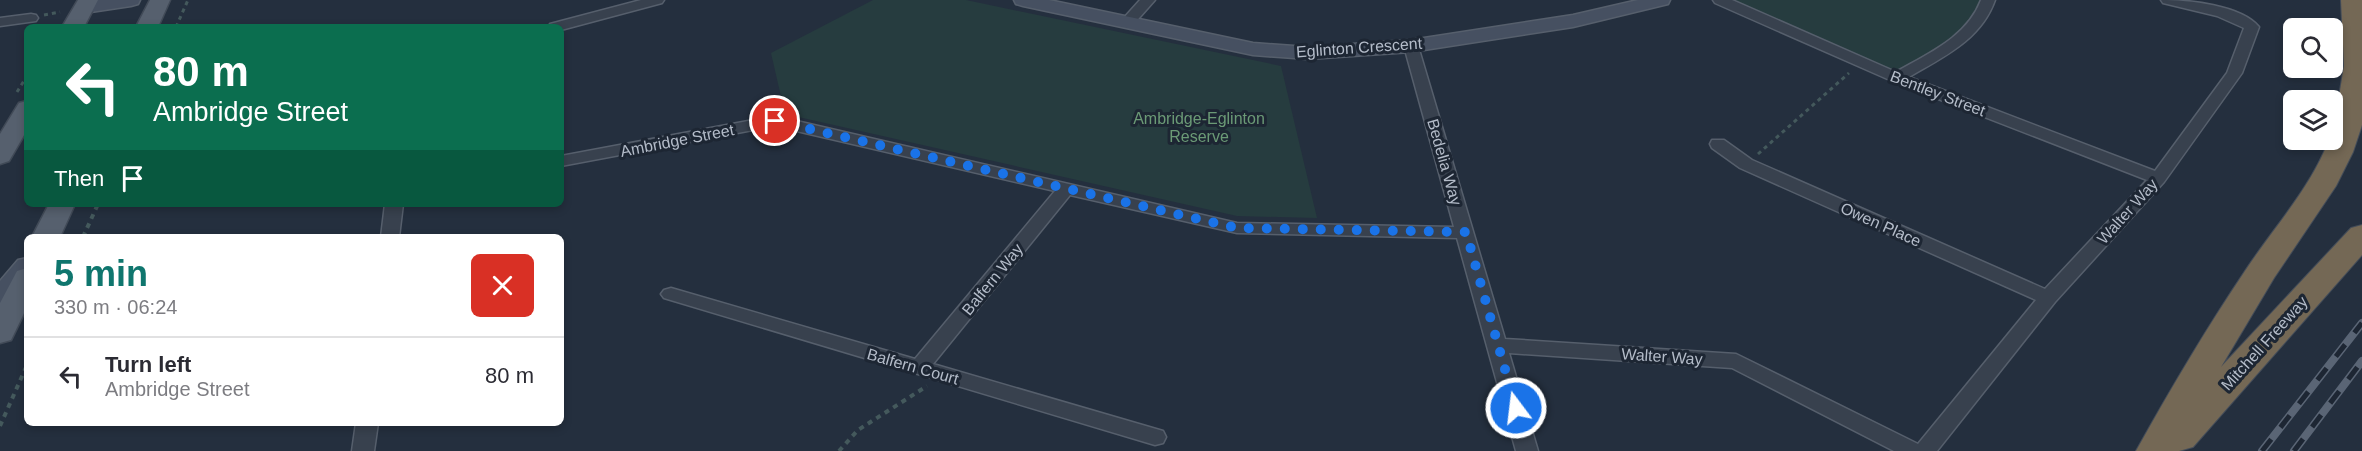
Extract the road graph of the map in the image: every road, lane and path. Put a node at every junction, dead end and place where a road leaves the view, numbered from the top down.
1 (130, 0) edge
2 (160, 0) edge
3 (188, 0) edge
4 (657, 0) edge
5 (1023, 0) edge
6 (1148, 0) edge
7 (1661, 0) edge
8 (1720, 0) edge
9 (1988, 0) edge
10 (2168, 0) edge
11 (2352, 0) edge
12 (86, 4) edge
13 (31, 18) dead end
14 (0, 22) edge
15 (1127, 23) junction
16 (75, 24) edge
17 (148, 24) edge
18 (177, 24) edge
19 (564, 25) edge
20 (1411, 46) junction
21 (1861, 62) junction
22 (1897, 78) junction
23 (24, 113) edge
24 (1718, 144) dead end
25 (0, 156) edge
26 (564, 160) edge
27 (1746, 164) junction
28 (2158, 178) junction
29 (1065, 190) junction
30 (61, 207) edge
31 (97, 207) edge
32 (394, 207) edge
33 (1466, 232) junction
34 (47, 234) edge
35 (84, 234) edge
36 (390, 234) edge
37 (2362, 235) edge
38 (24, 269) edge
39 (24, 283) edge
40 (671, 294) dead end
41 (0, 297) edge
42 (2048, 298) junction
43 (0, 333) edge
44 (1498, 345) junction
45 (919, 368) junction
46 (24, 372) edge
47 (944, 375) junction
48 (0, 426) edge
49 (367, 426) edge
50 (1155, 437) dead end
51 (363, 451) edge
52 (838, 451) edge
53 (1527, 451) edge
54 (1913, 451) edge
55 (1925, 451) edge
56 (2155, 451) edge
57 (2166, 451) edge

1 - 12 street
2 - 17 main road
3 - 18 path
4 - 19 street
5 - 15 street, Eglinton Crescent
6 - 15 street
7 - 20 street, Eglinton Crescent
8 - 21 street, Bentley Street
9 - 22 street
10 - 28 street, Walter Way
11 - 56 highway
12 - 16 main road
13 - 14 street
15 - 20 street, Eglinton Crescent
20 - 33 street, Bedelia Way
21 - 22 street, Bentley Street
21 - 27 path
22 - 28 street, Bentley Street
23 - 25 main road
24 - 27 street, Owen Place
26 - 29 street, Ambridge Street
27 - 42 street, Owen Place
28 - 42 street, Walter Way
29 - 33 street, Ambridge Street
29 - 45 street, Balfern Way
30 - 34 main road
31 - 35 path
32 - 36 street
33 - 44 street, Bedelia Way
37 - 57 highway, Mitchell Freeway
38 - 41 street
39 - 43 main road
40 - 45 street, Balfern Court
42 - 55 street, Walter Way
44 - 53 street, Bedelia Way
44 - 54 street, Walter Way
45 - 47 street, Balfern Court
46 - 48 path
47 - 50 street, Balfern Court
47 - 52 path
49 - 51 street

